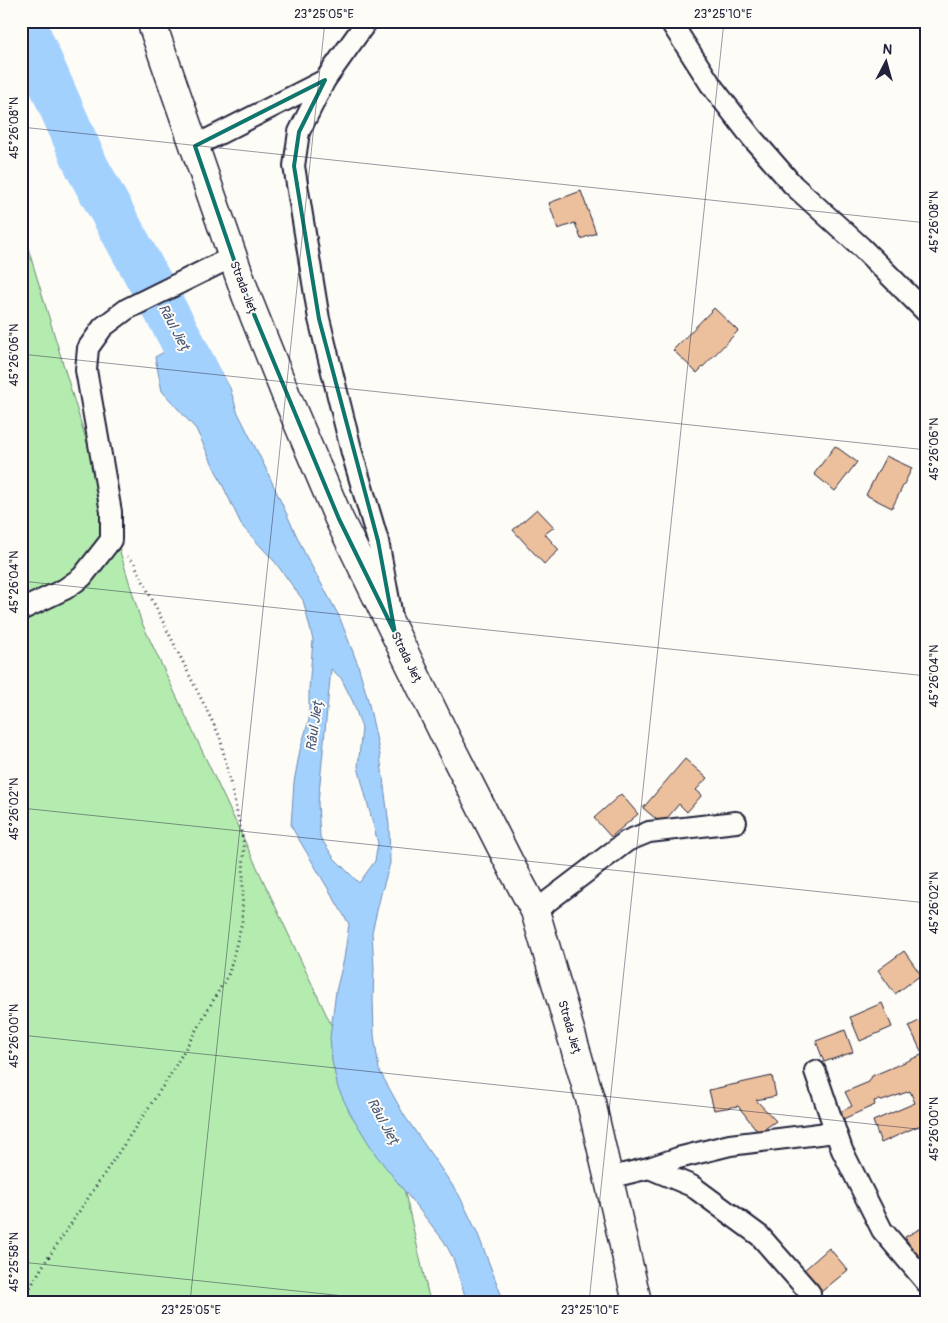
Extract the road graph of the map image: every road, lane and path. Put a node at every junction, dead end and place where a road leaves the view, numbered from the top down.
1 (151, 21) edge
2 (367, 21) edge
3 (670, 21) edge
4 (325, 80) junction
5 (195, 146) junction
6 (232, 257) junction
7 (927, 313) edge
8 (110, 540) junction
9 (21, 610) edge
10 (395, 633) junction
11 (736, 822) dead end
12 (535, 911) junction
13 (815, 1071) dead end
14 (835, 1132) junction
15 (649, 1168) junction
16 (608, 1178) junction
17 (927, 1283) edge
18 (810, 1293) dead end
19 (28, 1302) edge
20 (637, 1302) edge

1 - 5 main road, Strada Jieț
2 - 4 street
3 - 7 street
4 - 5 street
4 - 10 street
5 - 6 main road, Strada Jieț
6 - 8 street
6 - 10 main road, Strada Jieț
8 - 9 street
8 - 19 path
10 - 12 main road, Strada Jieț
11 - 12 street
12 - 16 main road, Strada Jieț
13 - 14 street
14 - 15 street
14 - 17 street
15 - 16 street
15 - 18 street
16 - 20 main road, Strada Jieț

